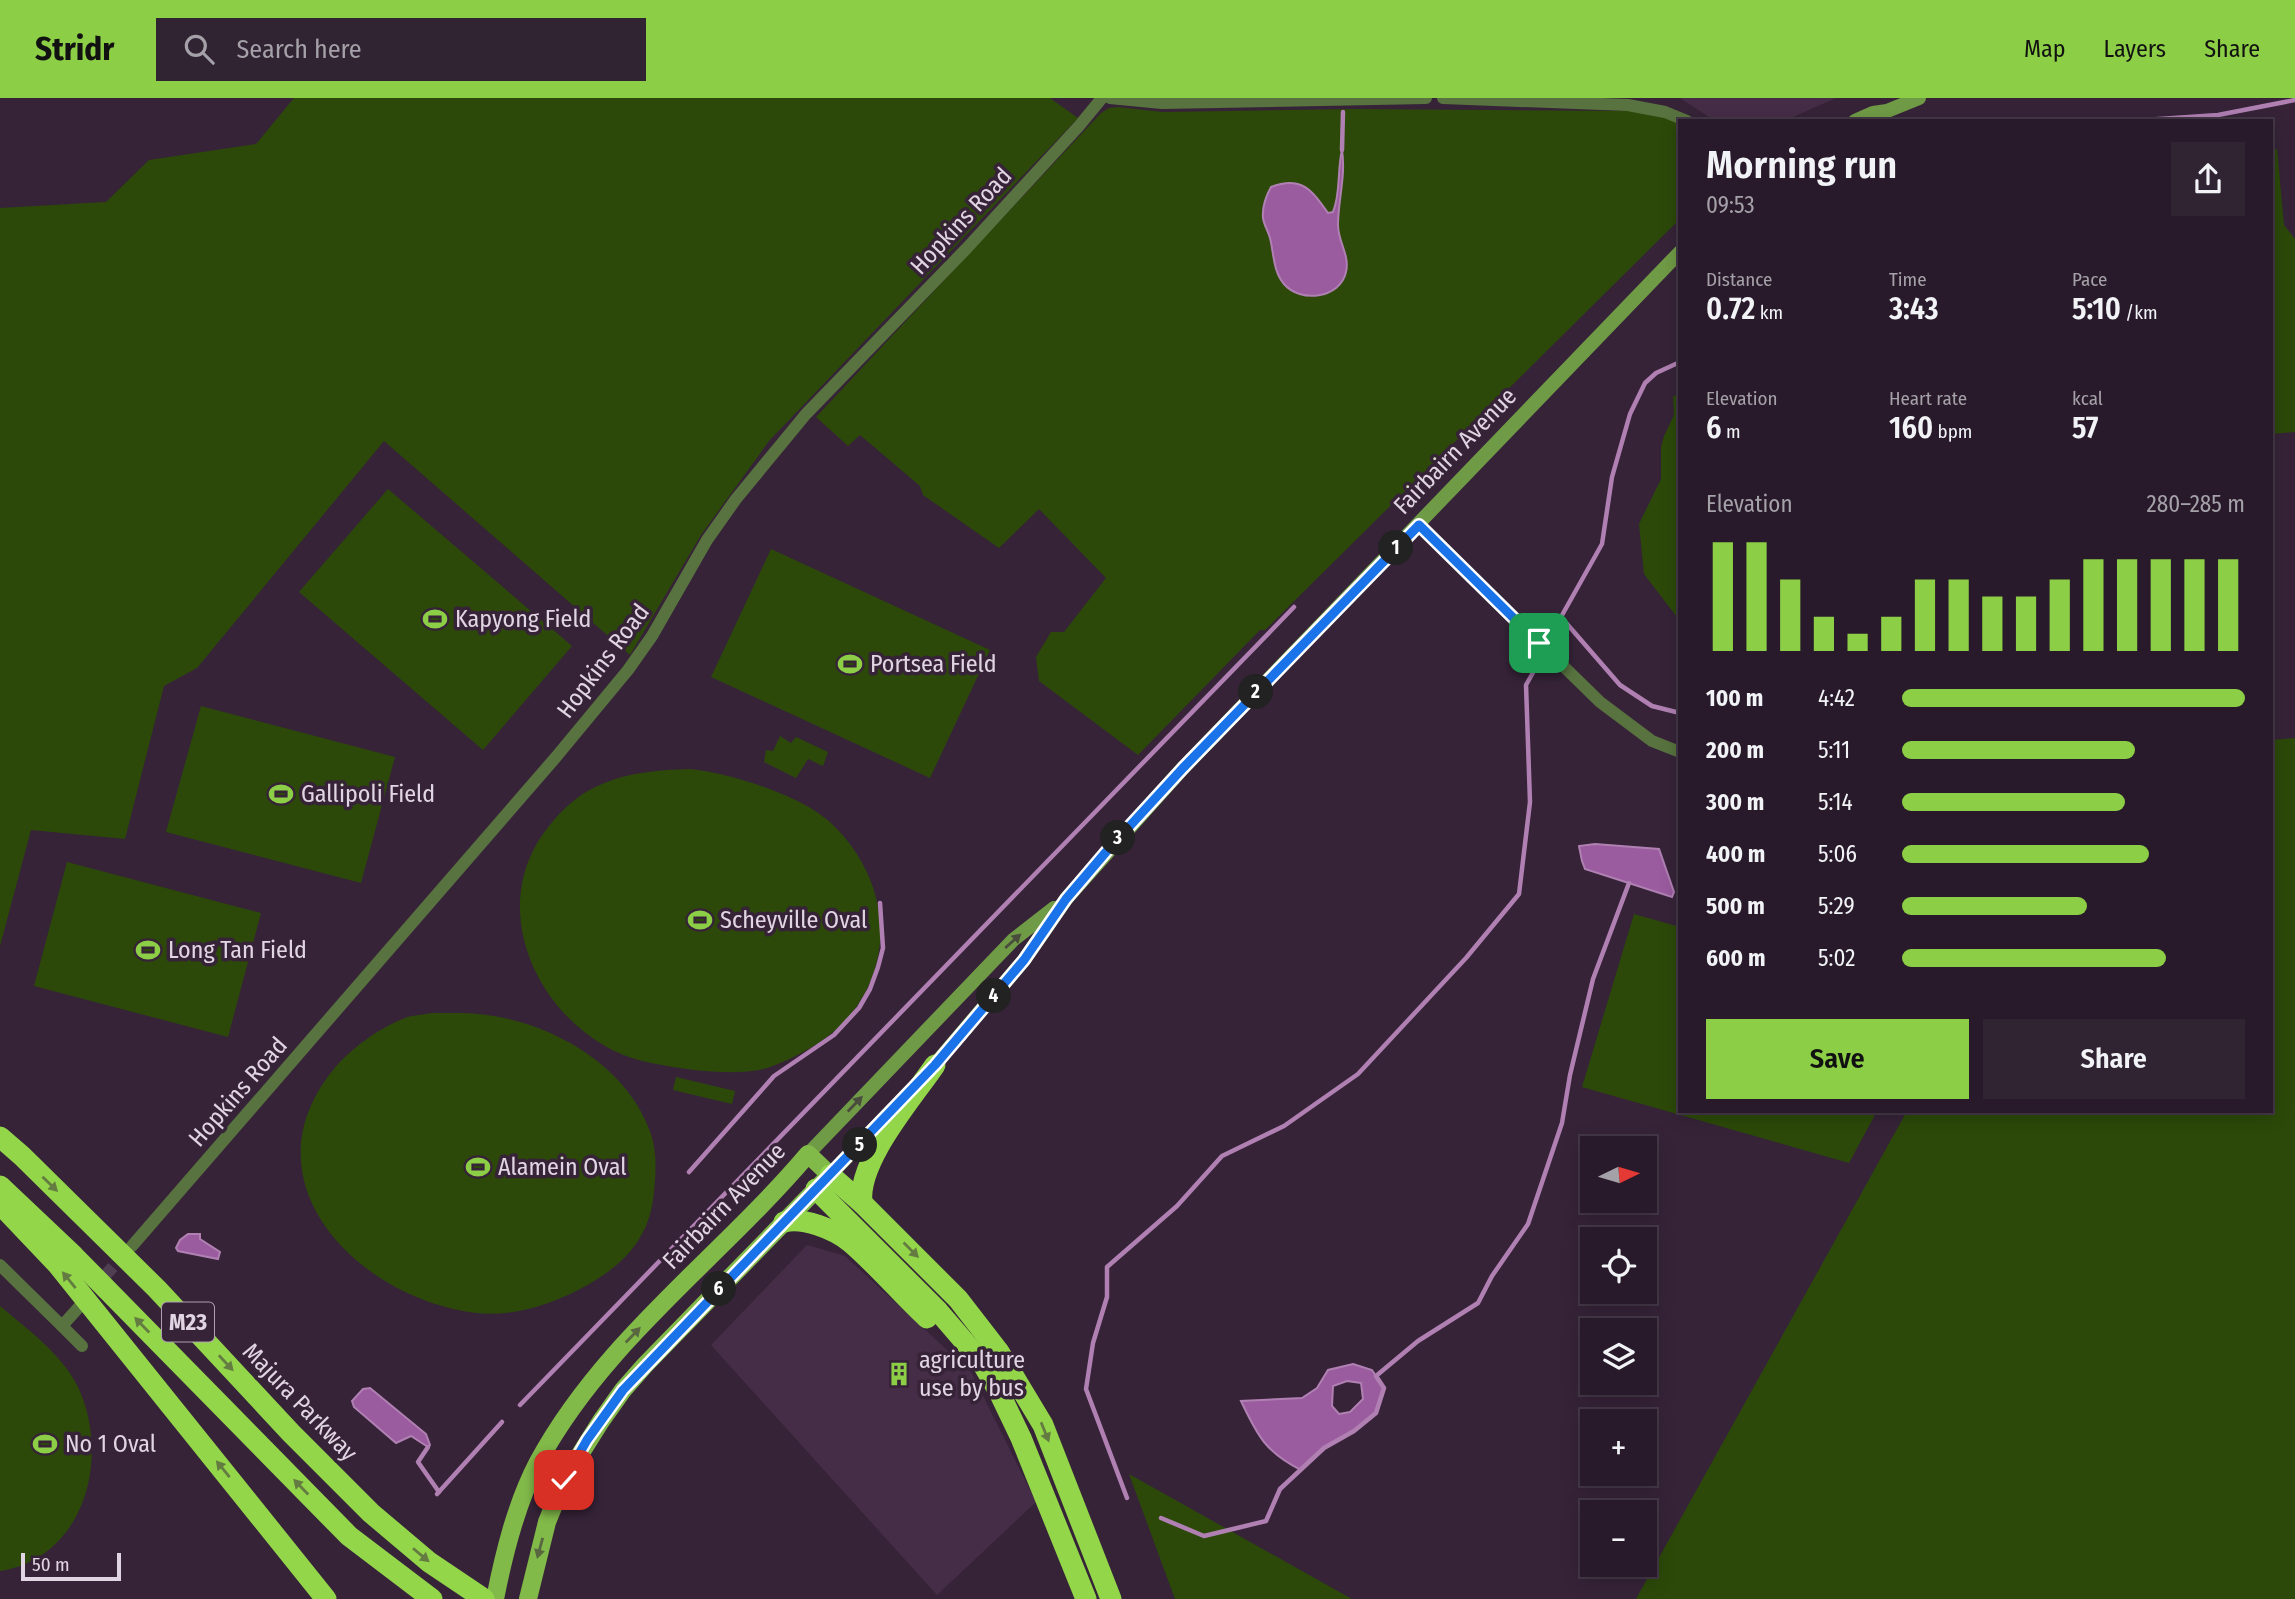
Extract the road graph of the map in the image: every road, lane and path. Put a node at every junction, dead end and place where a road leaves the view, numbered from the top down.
1 (1102, 98) edge
2 (1110, 98) edge
3 (1426, 98) edge
4 (1443, 98) edge
5 (1919, 98) edge
6 (1220, 100) edge
7 (1887, 111) junction
8 (1682, 119) edge
9 (1860, 119) edge
10 (1877, 119) edge
11 (1678, 254) edge
12 (1419, 525) junction
13 (1678, 751) edge
14 (1066, 899) junction
15 (935, 1065) junction
16 (0, 1137) edge
17 (808, 1154) junction
18 (795, 1169) junction
19 (823, 1182) junction
20 (0, 1186) edge
21 (862, 1203) junction
22 (0, 1204) edge
23 (784, 1222) junction
24 (132, 1246) tunnel mouth
25 (0, 1265) edge
26 (79, 1307) tunnel mouth
27 (62, 1326) junction
28 (82, 1346) dead end
29 (981, 1361) junction
30 (485, 1597) edge
31 (326, 1599) edge
32 (432, 1599) edge
33 (528, 1599) edge
34 (1086, 1599) edge
35 (1111, 1599) edge

1 - 24 street, Hopkins Road
2 - 6 street
3 - 6 street
4 - 8 street
5 - 7 main road
7 - 9 main road
7 - 10 main road
11 - 12 main road, Fairbairn Avenue
12 - 13 street
12 - 14 main road, Fairbairn Avenue
14 - 15 main road, Fairbairn Avenue
17 -> 14 main road, Fairbairn Avenue
15 - 19 main road, Fairbairn Avenue
15 - 21 highway
16 -> 30 highway, Majura Parkway / M23
17 - 18 main road, Fairbairn Avenue
17 - 19 main road
18 - 19 main road
30 -> 18 main road, Fairbairn Avenue
19 - 21 highway
19 - 23 main road, Fairbairn Avenue
19 - 29 highway
32 -> 20 highway, M23
21 -> 35 highway
31 -> 22 highway
23 - 29 highway
23 -> 33 main road, Fairbairn Avenue
25 - 27 street
26 - 27 street
27 - 28 street
29 - 34 highway

